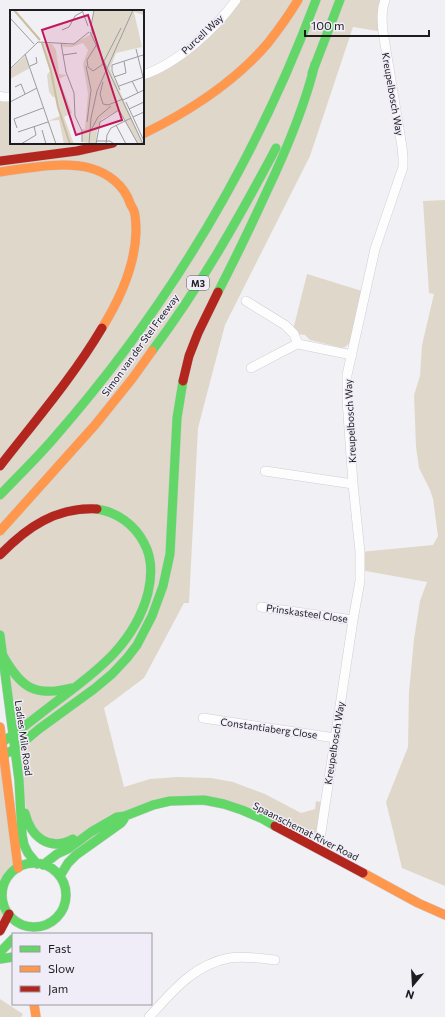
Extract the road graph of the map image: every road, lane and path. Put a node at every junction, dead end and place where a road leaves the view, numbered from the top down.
1 (236, 0) edge
2 (298, 0) edge
3 (316, 0) edge
4 (340, 0) edge
5 (385, 0) edge
6 (315, 64) junction
7 (144, 74) edge
8 (144, 134) edge
9 (108, 144) edge
10 (0, 161) edge
11 (0, 172) edge
12 (246, 301) dead end
13 (298, 344) junction
14 (352, 355) junction
15 (251, 368) dead end
16 (0, 466) edge
17 (265, 471) dead end
18 (353, 484) junction
19 (0, 495) edge
20 (0, 531) edge
21 (0, 555) edge
22 (261, 607) dead end
23 (353, 620) junction
24 (0, 635) edge
25 (2, 654) junction
26 (78, 686) junction
27 (203, 718) dead end
28 (0, 728) edge
29 (13, 735) junction
30 (335, 738) junction
31 (2, 742) junction
32 (15, 748) junction
33 (3, 755) junction
34 (20, 799) junction
35 (125, 816) junction
36 (91, 832) junction
37 (317, 848) junction
38 (40, 864) junction
39 (18, 868) junction
40 (60, 876) junction
41 (9, 914) junction
42 (445, 915) edge
43 (56, 918) junction
44 (34, 929) edge
45 (0, 931) edge
46 (22, 933) edge
47 (49, 933) edge
48 (12, 939) edge
49 (0, 952) edge
50 (12, 957) edge
51 (0, 958) edge
52 (275, 960) dead end
53 (34, 1005) edge
54 (39, 1005) edge
55 (36, 1017) edge
56 (149, 1017) edge

1 - 7 street, Purcell Way
2 - 8 main road
3 - 19 main road, Simon van der Stel Freeway / M3
4 - 6 main road, Simon van der Stel Freeway / M3
5 - 14 street, Kreupelbosch Way
6 - 20 main road, Simon van der Stel Freeway / M3
6 - 32 main road
9 - 10 main road
11 - 16 main road
12 - 13 street
13 - 14 street
13 - 15 street
14 - 18 street, Kreupelbosch Way
17 - 18 street
18 - 23 street, Kreupelbosch Way
21 - 26 main road
22 - 23 street, Prinskasteel Close
23 - 30 street, Kreupelbosch Way
24 - 25 main road, Ladies Mile Road
25 - 26 main road
25 - 29 main road, Ladies Mile Road
26 - 29 main road
27 - 30 street, Constantiaberg Close
28 - 31 main road
29 - 31 main road
29 - 32 main road, Ladies Mile Road
30 - 37 street, Kreupelbosch Way
31 - 33 main road
32 - 33 main road
32 - 34 main road, Ladies Mile Road
33 - 39 main road
34 - 36 main road
34 - 38 main road, Ladies Mile Road
35 - 36 main road, Spaanschemat River Road
35 - 37 main road, Spaanschemat River Road
35 - 40 main road, Spaanschemat River Road
36 - 38 main road, Spaanschemat River Road
37 - 42 main road, Spaanschemat River Road
38 - 39 main road
38 - 40 main road
39 - 41 main road
40 - 43 main road
41 - 44 main road
41 - 45 main road
43 - 44 main road
43 - 47 main road
44 - 46 main road
48 - 49 main road
50 - 51 main road
52 - 56 street
53 - 55 main road
54 - 55 main road

